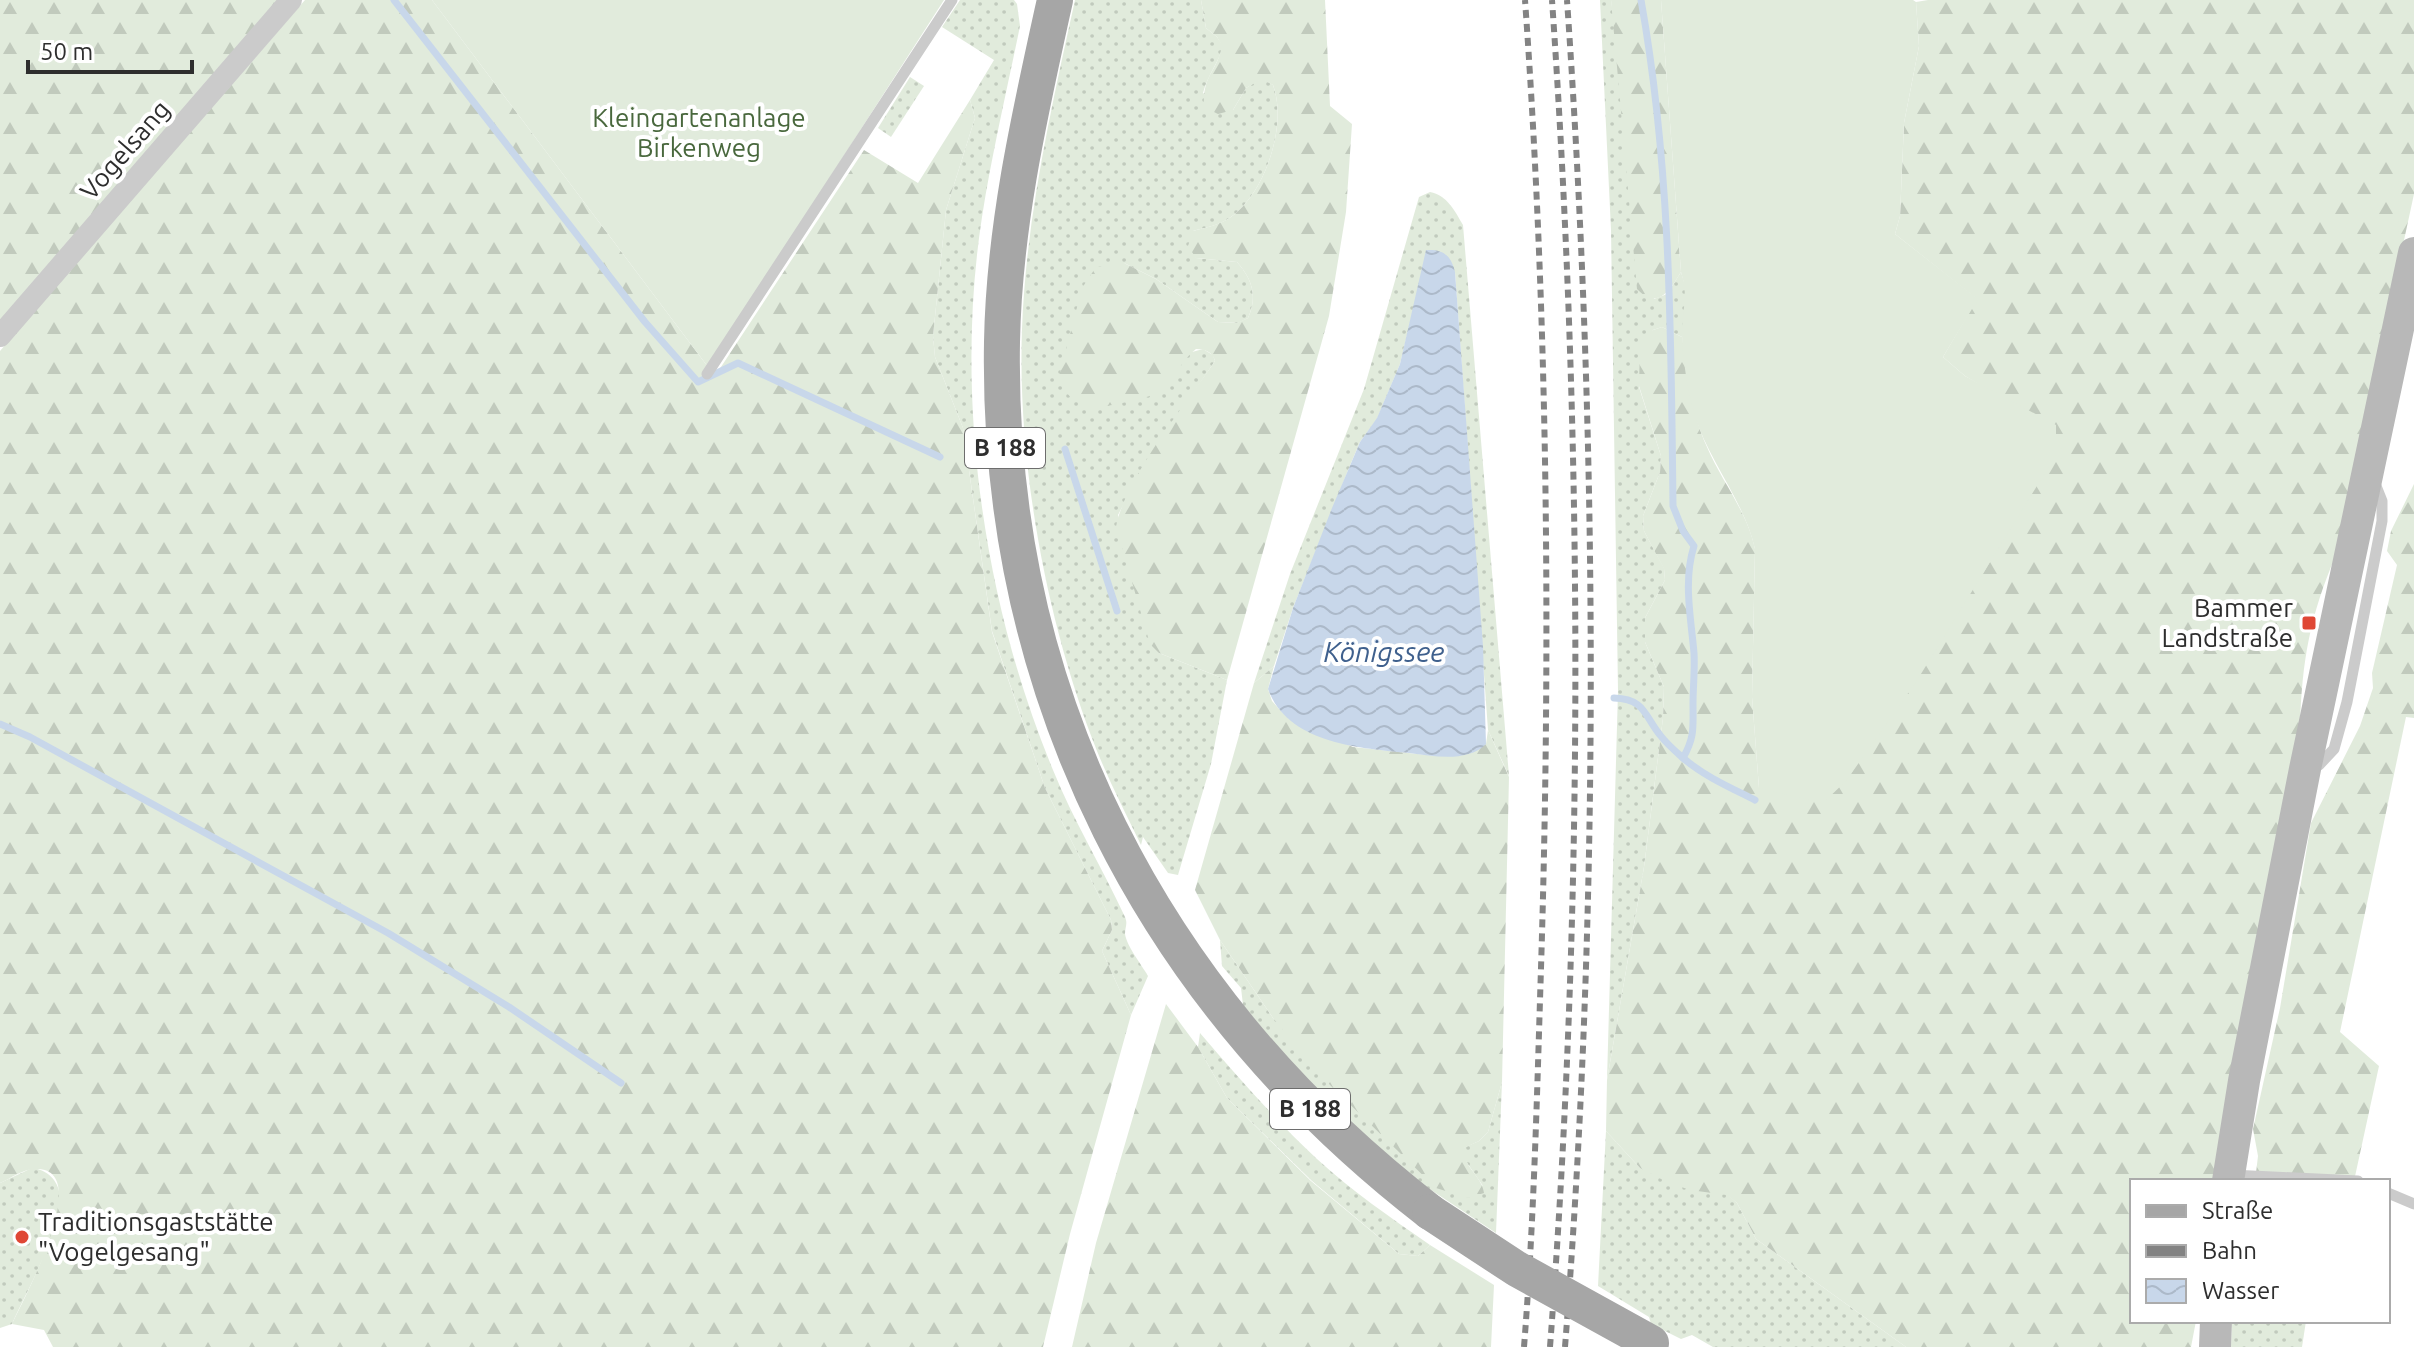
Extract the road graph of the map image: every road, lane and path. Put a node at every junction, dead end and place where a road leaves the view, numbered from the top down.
1 (291, 0) edge
2 (952, 0) edge
3 (1055, 0) edge
4 (2413, 261) edge
5 (0, 336) edge
6 (707, 374) dead end
7 (2229, 1178) edge
8 (2272, 1179) edge
9 (2390, 1194) edge
10 (2414, 1204) edge
11 (2216, 1323) edge
12 (1654, 1345) edge
13 (2215, 1347) edge

1 - 5 street, Vogelsang
2 - 6 lane
3 - 12 main road, B 188, bridge
4 - 7 main road
7 - 8 lane
9 - 10 lane
11 - 13 main road

